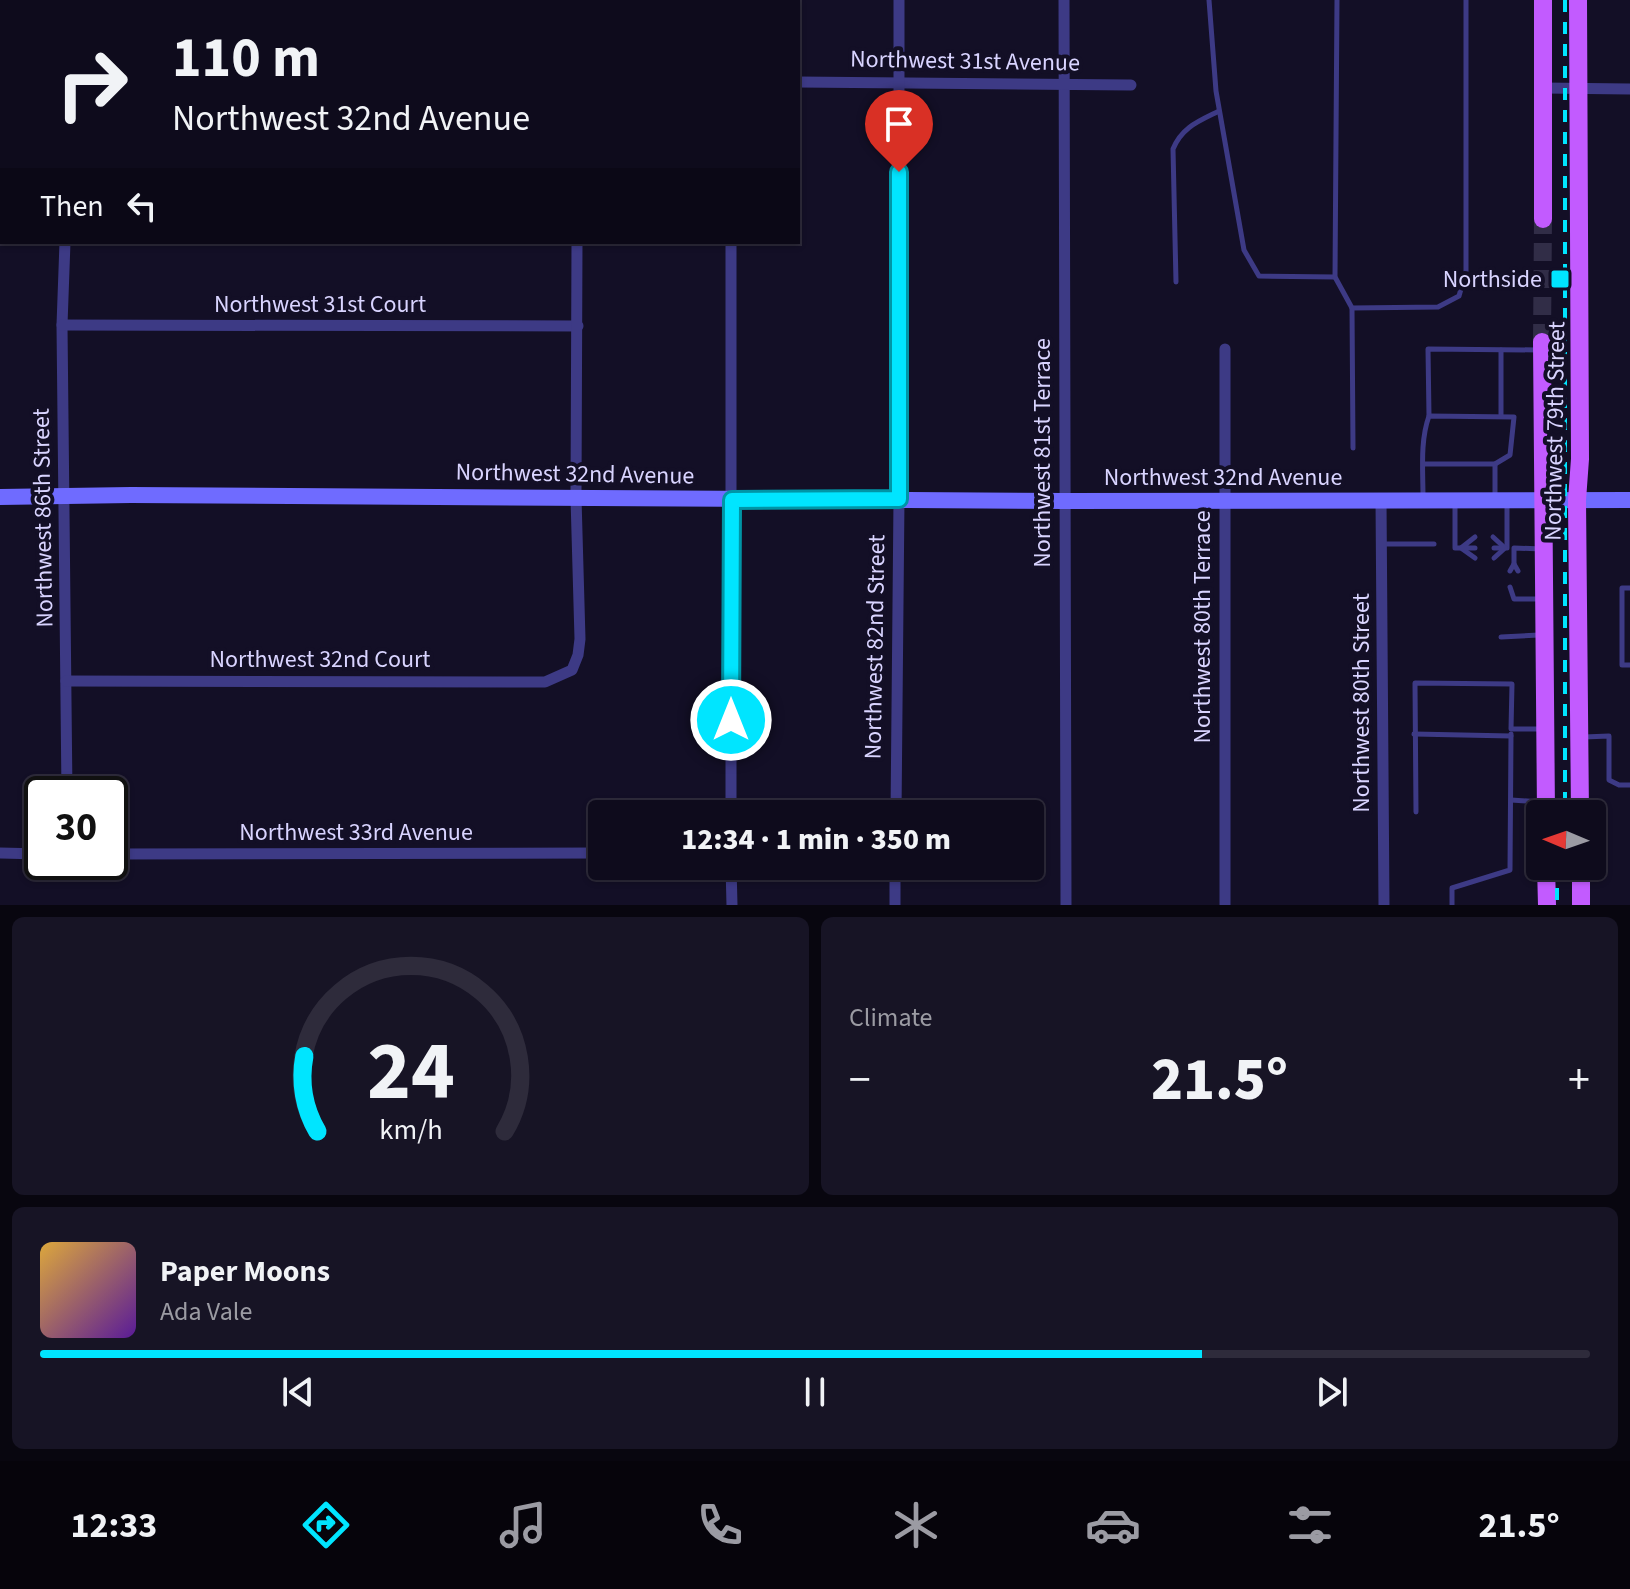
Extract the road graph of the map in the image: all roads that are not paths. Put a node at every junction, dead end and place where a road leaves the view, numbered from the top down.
1 (899, 0) edge
2 (1064, 0) edge
3 (1209, 0) edge
4 (1337, 0) edge
5 (1466, 0) edge
6 (1543, 0) edge
7 (1578, 0) edge
8 (899, 81) junction
9 (800, 82) edge
10 (1063, 85) junction
11 (1131, 85) dead end
12 (1543, 88) junction
13 (1580, 89) junction
14 (1630, 89) edge
15 (1219, 111) junction
16 (1543, 219) tunnel mouth
17 (65, 244) edge
18 (577, 244) edge
19 (731, 244) edge
20 (1335, 277) junction
21 (1176, 282) dead end
22 (1352, 308) junction
23 (62, 325) junction
24 (578, 326) junction
25 (1542, 346) joint
26 (1225, 349) dead end
27 (1501, 350) junction
28 (1429, 416) junction
29 (1501, 416) junction
30 (1353, 448) dead end
31 (1423, 464) junction
32 (1495, 464) junction
33 (65, 495) junction
34 (0, 497) edge
35 (576, 498) junction
36 (899, 499) junction
37 (732, 500) junction
38 (1381, 500) junction
39 (1423, 500) junction
40 (1456, 500) junction
41 (1501, 500) junction
42 (1542, 500) junction
43 (1577, 500) junction
44 (1630, 500) edge
45 (1065, 501) junction
46 (1223, 501) junction
47 (1475, 537) dead end
48 (1493, 537) dead end
49 (1382, 544) junction
50 (1434, 544) dead end
51 (1461, 548) junction
52 (1475, 548) dead end
53 (1494, 548) dead end
54 (1509, 548) junction
55 (1543, 549) junction
56 (1475, 558) dead end
57 (1494, 558) dead end
58 (1514, 564) junction
59 (1510, 571) dead end
60 (1518, 571) dead end
61 (1510, 587) dead end
62 (1517, 587) dead end
63 (1630, 588) edge
64 (1514, 595) junction
65 (1543, 599) junction
66 (1544, 635) junction
67 (1501, 637) dead end
68 (1630, 665) edge
69 (66, 681) junction
70 (1511, 729) junction
71 (1545, 729) junction
72 (1414, 734) junction
73 (1511, 736) junction
74 (1580, 737) junction
75 (67, 776) edge
76 (1630, 785) edge
77 (731, 800) edge
78 (896, 800) edge
79 (1511, 800) junction
80 (1546, 800) edge
81 (1580, 800) edge
82 (1526, 803) edge
83 (1416, 812) dead end
84 (0, 853) edge
85 (588, 853) edge
86 (24, 854) edge
87 (128, 854) edge
88 (731, 880) edge
89 (895, 880) edge
90 (1546, 880) edge
91 (1581, 880) edge
92 (732, 905) edge
93 (895, 905) edge
94 (1066, 905) edge
95 (1225, 905) edge
96 (1384, 905) edge
97 (1452, 905) edge
98 (1547, 905) edge
99 (1581, 905) edge

1 - 8 street, Northwest 82nd Street
2 - 10 street, Northwest 81st Terrace
3 - 15 lane
4 - 20 lane
5 - 22 lane
6 - 12 main road
7 - 13 main road, Northwest 79th Street
8 - 9 street, Northwest 31st Avenue
8 - 10 street, Northwest 31st Avenue
8 - 36 street, Northwest 82nd Street
10 - 11 street, Northwest 31st Avenue
10 - 45 street, Northwest 81st Terrace
12 - 13 street
12 - 16 main road
13 - 14 street
13 - 43 main road, Northwest 79th Street
15 - 20 lane
15 - 21 lane
17 - 23 street, Northwest 86th Street
18 - 24 street
19 - 37 street
20 - 22 lane
22 - 30 lane
23 - 24 street, Northwest 31st Court
23 - 33 street, Northwest 86th Street
24 - 35 street
25 - 27 lane
25 - 42 main road, Northwest 79th Street
26 - 46 street, Northwest 80th Terrace
27 - 28 lane
27 - 29 lane
28 - 29 lane
28 - 31 lane
29 - 32 lane
31 - 32 lane
31 - 39 lane
32 - 41 lane
33 - 34 main road, Northwest 32nd Avenue
33 - 35 main road, Northwest 32nd Avenue
33 - 69 street, Northwest 86th Street
35 - 37 main road, Northwest 32nd Avenue
35 - 69 street, Northwest 32nd Court
36 - 37 main road, Northwest 32nd Avenue
36 - 45 main road, Northwest 32nd Avenue
36 - 78 street, Northwest 82nd Street
37 - 77 street
38 - 39 main road, Northwest 32nd Avenue
38 - 46 main road, Northwest 32nd Avenue
38 - 49 street, Northwest 80th Street
39 - 40 main road, Northwest 32nd Avenue
40 - 41 main road, Northwest 32nd Avenue
40 - 51 lane
41 - 42 main road, Northwest 32nd Avenue
41 - 54 lane
42 - 43 main road, Northwest 32nd Avenue
42 - 55 main road, Northwest 79th Street
43 - 44 main road, Northwest 32nd Avenue
43 - 74 main road, Northwest 79th Street
45 - 46 main road, Northwest 32nd Avenue
45 - 94 street, Northwest 81st Terrace
46 - 95 street, Northwest 80th Terrace
47 - 51 lane
48 - 54 lane
49 - 50 lane
49 - 96 street, Northwest 80th Street
51 - 52 lane
51 - 56 lane
53 - 54 lane
54 - 55 lane
54 - 57 lane
54 - 58 lane
55 - 65 main road, Northwest 79th Street
58 - 59 lane
58 - 60 lane
61 - 64 lane
62 - 64 lane
63 - 68 lane
64 - 65 lane
65 - 66 main road, Northwest 79th Street
66 - 67 lane
66 - 71 main road, Northwest 79th Street
69 - 75 street, Northwest 86th Street
70 - 71 lane
70 - 72 lane
70 - 73 lane
71 - 80 main road, Northwest 79th Street
72 - 73 lane
72 - 83 lane
73 - 79 lane
74 - 76 lane
74 - 81 main road, Northwest 79th Street
79 - 82 lane
79 - 97 lane
84 - 86 street
85 - 87 street, Northwest 33rd Avenue
88 - 92 street
89 - 93 street
90 - 98 main road
91 - 99 main road

